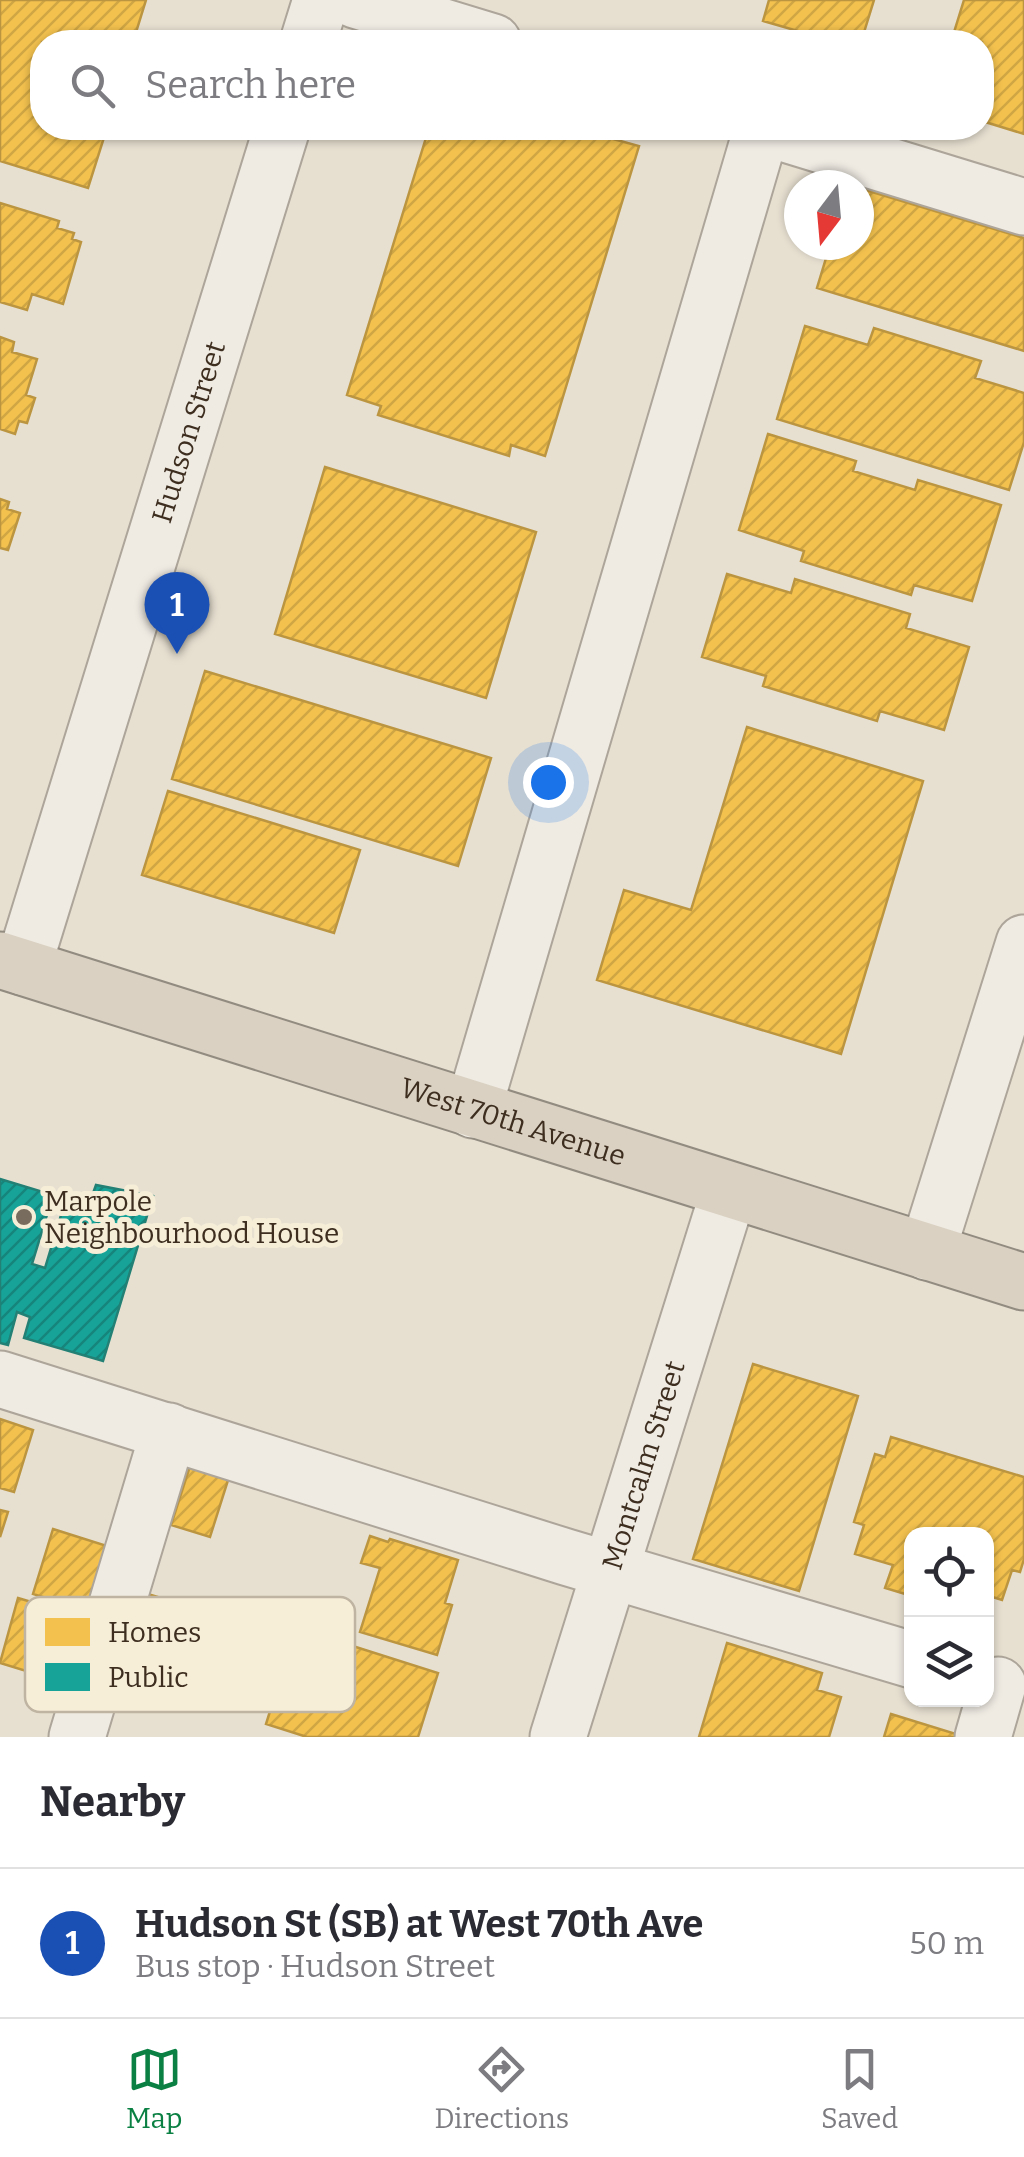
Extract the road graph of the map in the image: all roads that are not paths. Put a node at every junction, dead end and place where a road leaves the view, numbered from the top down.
1 (321, 0) edge
2 (355, 0) edge
3 (312, 30) edge
4 (454, 30) edge
5 (278, 140) edge
6 (760, 140) edge
7 (803, 140) edge
8 (1024, 207) edge
9 (1024, 942) edge
10 (12, 964) edge
11 (473, 1110) junction
12 (728, 1191) junction
13 (927, 1252) junction
14 (1024, 1282) edge
15 (0, 1379) edge
16 (169, 1431) junction
17 (609, 1569) junction
18 (119, 1597) edge
19 (904, 1658) edge
20 (1003, 1687) edge
21 (85, 1712) edge
22 (77, 1737) edge
23 (558, 1737) edge
24 (982, 1737) edge

1 - 3 street
2 - 4 street
5 - 10 street, Hudson Street
6 - 11 street
7 - 8 street
9 - 13 street
10 - 11 highway, West 70th Avenue
11 - 12 highway, West 70th Avenue
12 - 13 highway, West 70th Avenue
12 - 17 street, Montcalm Street
13 - 14 highway, West 70th Avenue
15 - 16 street
16 - 17 street
16 - 18 street
17 - 19 street
17 - 23 street, Montcalm Street
20 - 24 street
21 - 22 street

